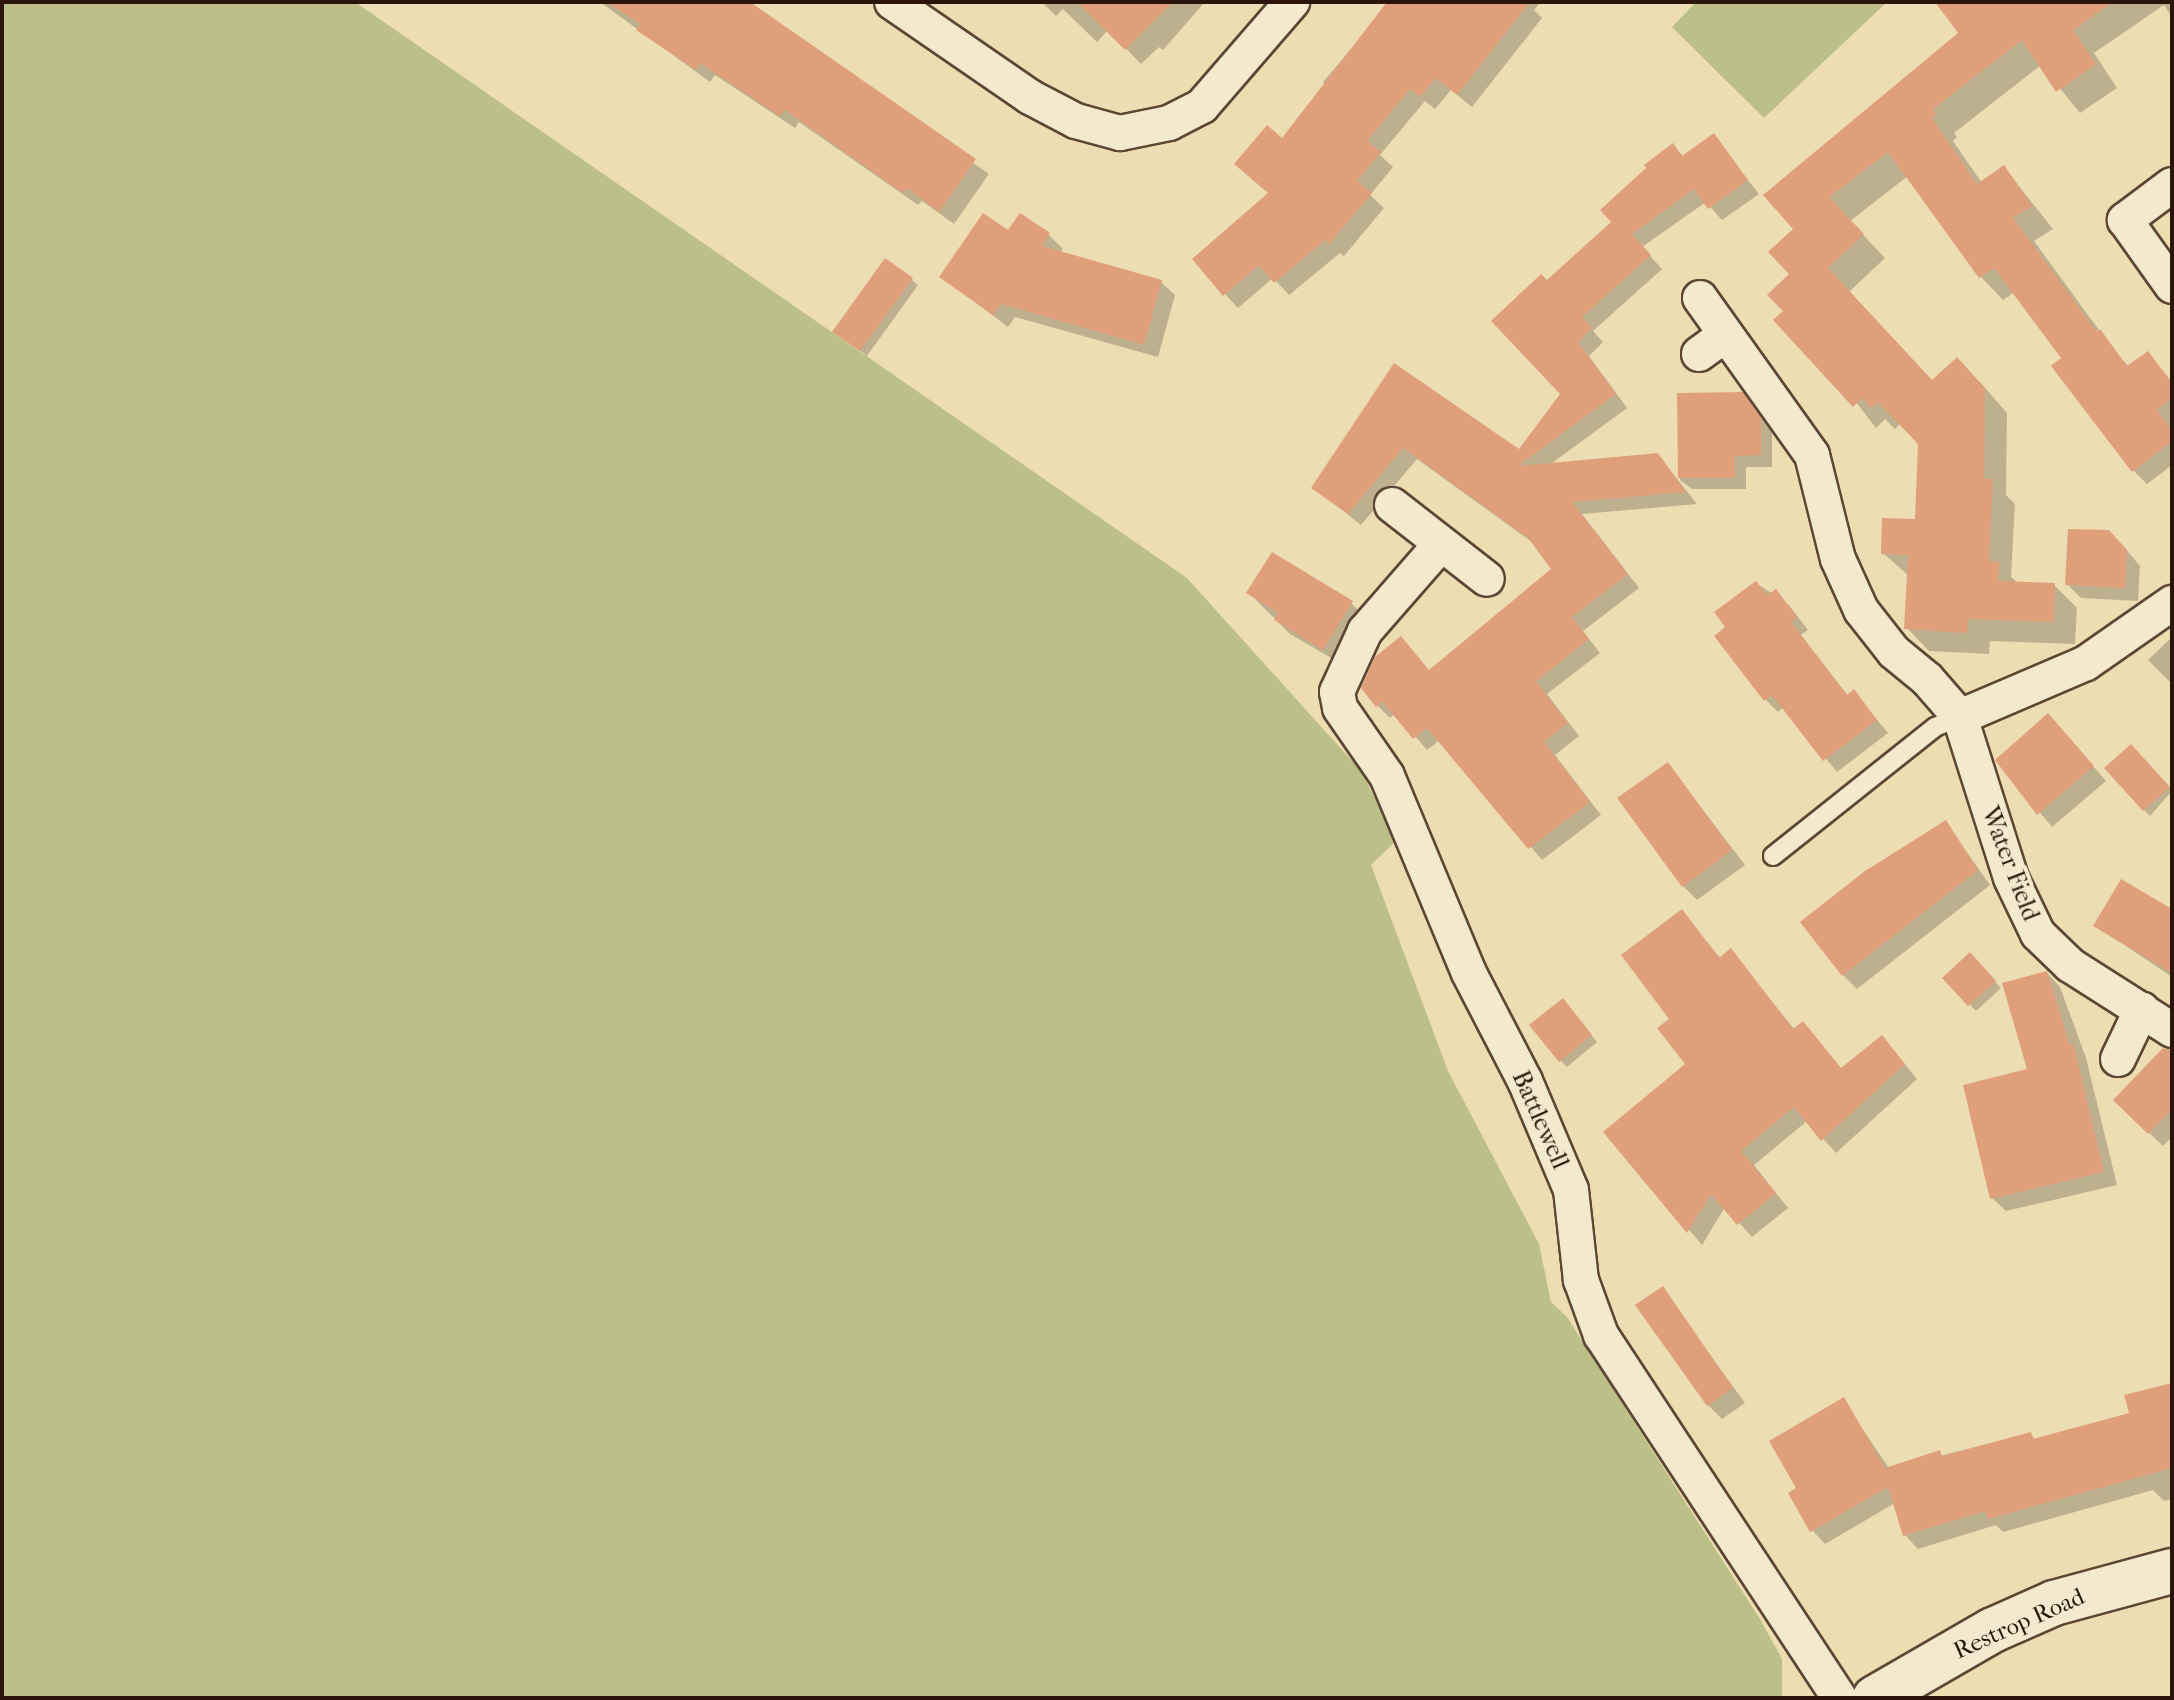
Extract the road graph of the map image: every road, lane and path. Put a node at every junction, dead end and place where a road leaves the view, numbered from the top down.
1 (892, 2) edge
2 (1292, 2) edge
3 (2172, 185) edge
4 (2172, 286) edge
5 (1700, 298) dead end
6 (1392, 505) dead end
7 (1441, 544) junction
8 (1487, 579) dead end
9 (2172, 603) edge
10 (1960, 717) junction
11 (1773, 856) dead end
12 (2142, 1009) junction
13 (2172, 1030) edge
14 (2118, 1059) dead end
15 (2172, 1571) edge
16 (1839, 1698) edge
17 (1875, 1698) edge

1 - 2 street
3 - 4 street
5 - 10 street
6 - 7 street
7 - 8 street
7 - 16 street, Battlewell
9 - 10 street
10 - 11 lane
10 - 12 street, Water Field
12 - 13 street, Water Field
12 - 14 street
15 - 17 street, Restrop Road

